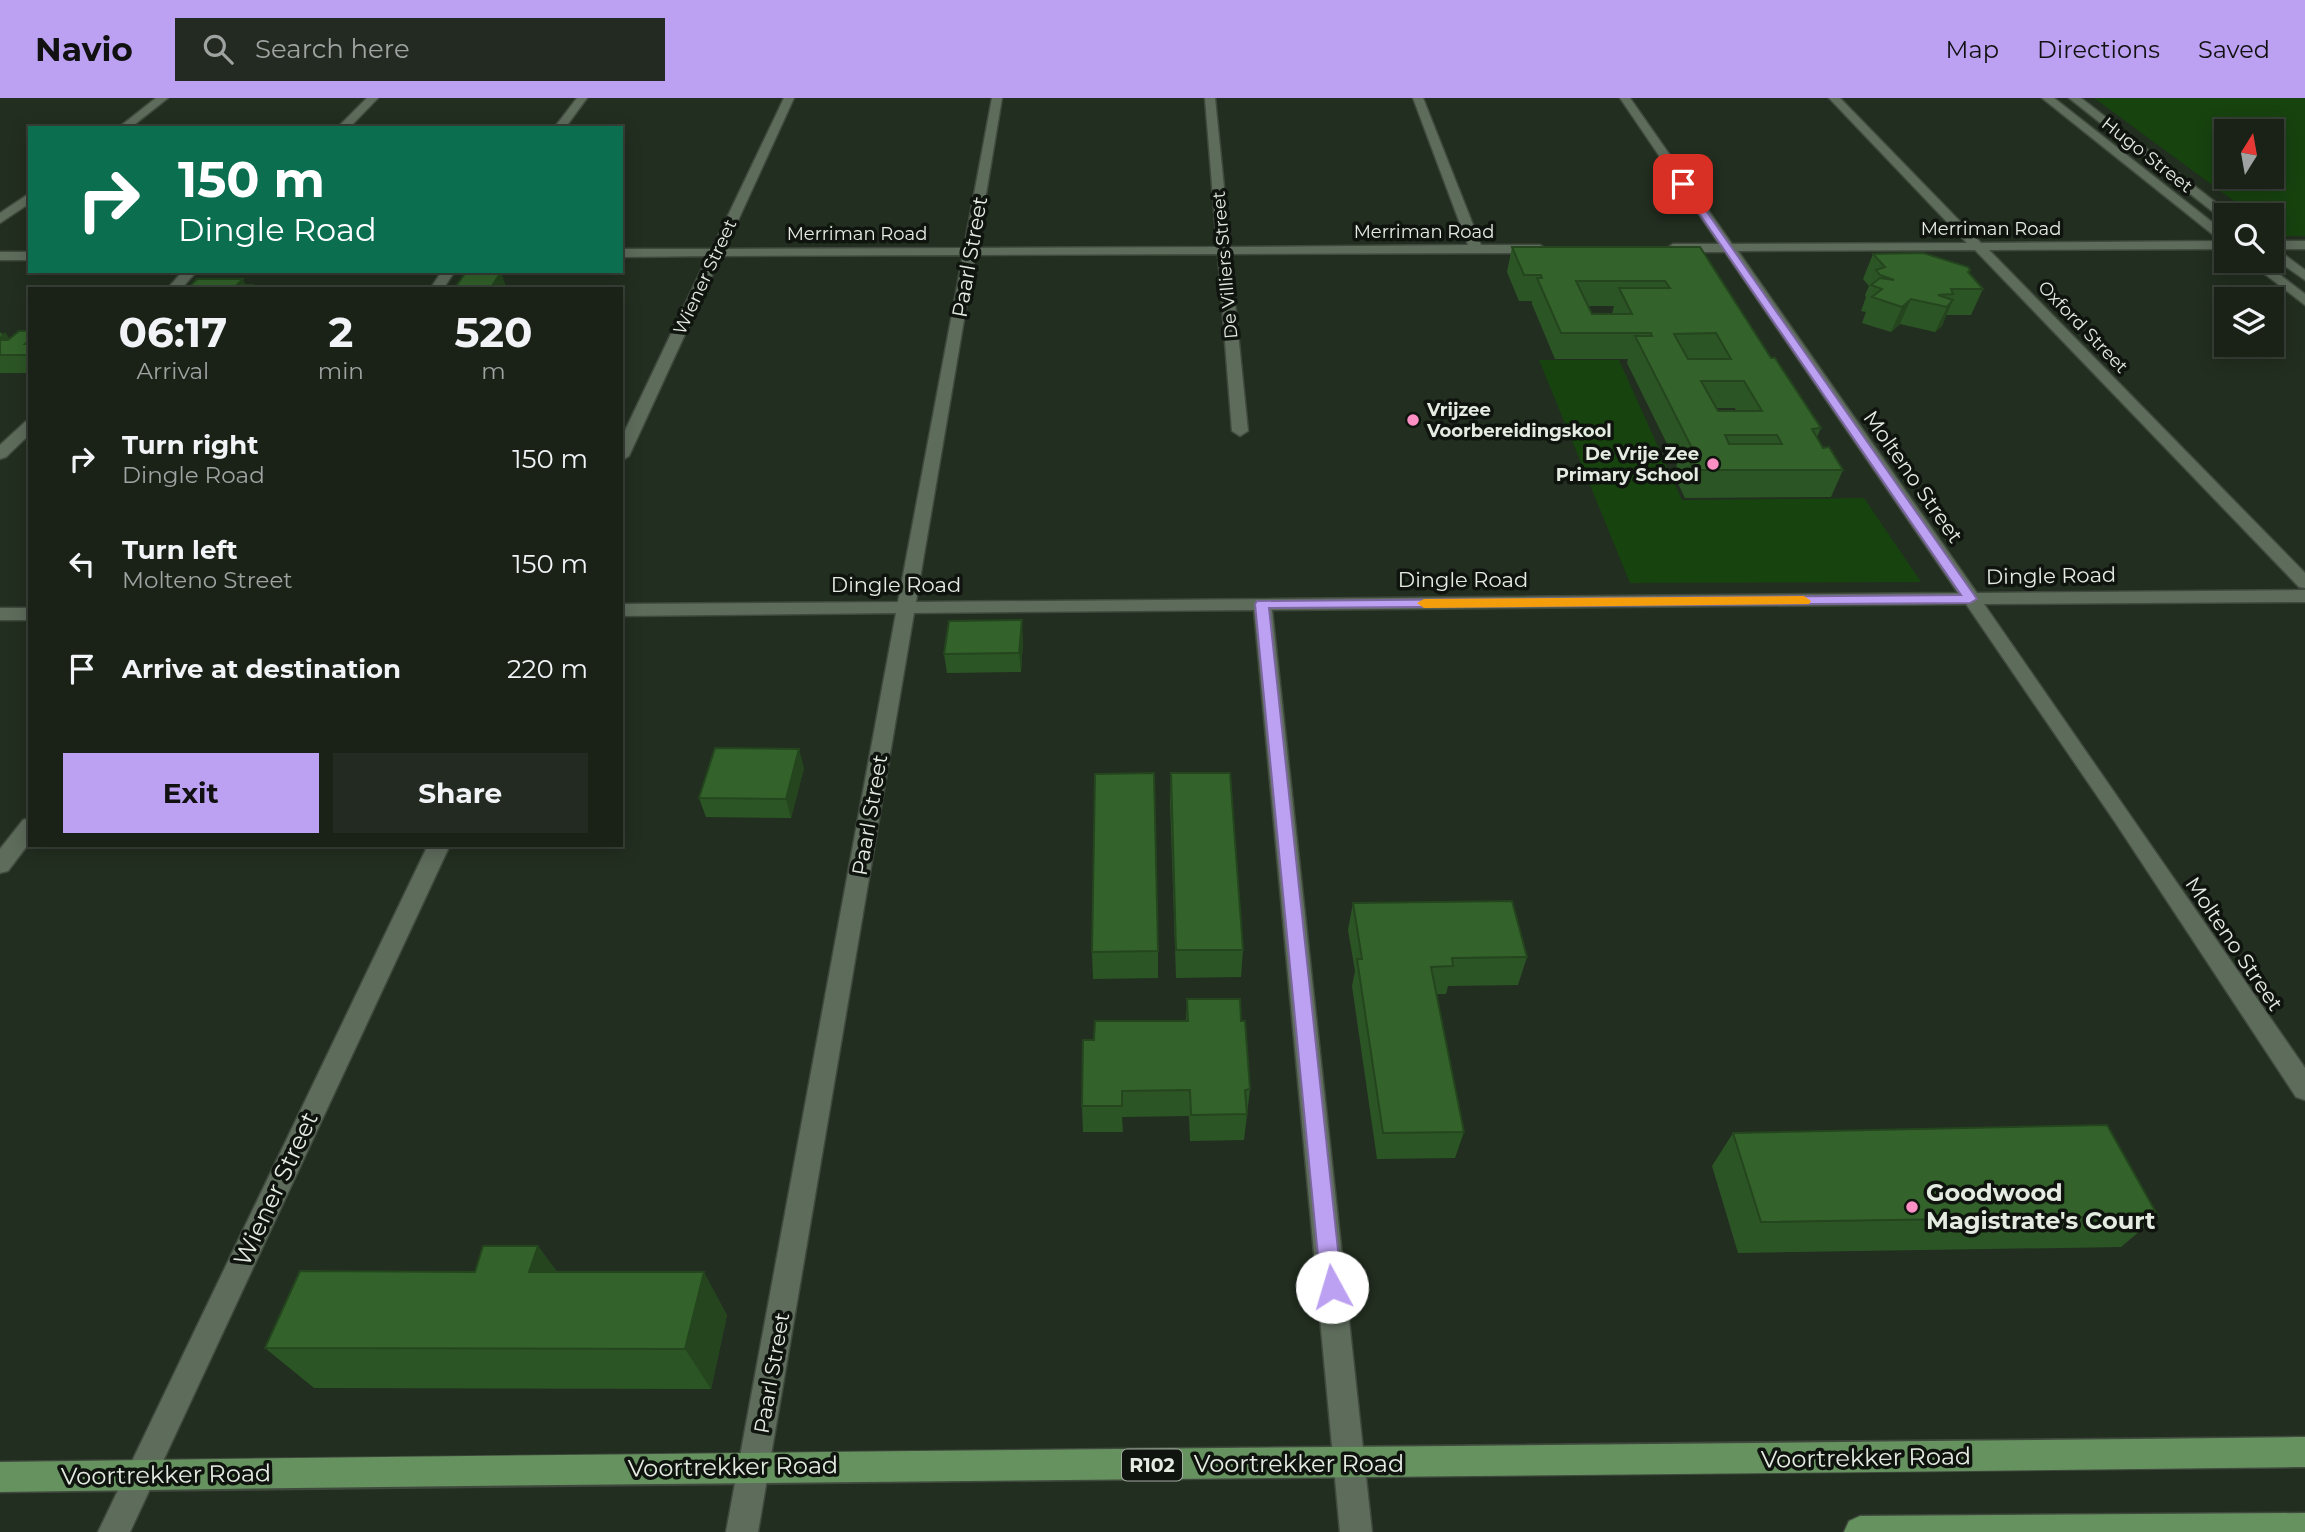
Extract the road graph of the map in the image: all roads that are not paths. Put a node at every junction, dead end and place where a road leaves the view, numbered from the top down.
1 (163, 98) edge
2 (373, 98) edge
3 (582, 98) edge
4 (789, 98) edge
5 (997, 98) edge
6 (1210, 98) edge
7 (1418, 98) edge
8 (1625, 98) edge
9 (1834, 98) edge
10 (2047, 98) edge
11 (2074, 98) edge
12 (126, 126) edge
13 (344, 126) edge
14 (561, 126) edge
15 (28, 198) edge
16 (2214, 207) edge
17 (0, 219) edge
18 (2214, 230) edge
19 (2214, 245) edge
20 (2284, 245) edge
21 (2305, 245) edge
22 (1978, 247) junction
23 (1662, 248) edge
24 (1727, 248) junction
25 (1476, 249) junction
26 (1560, 249) edge
27 (1223, 250) junction
28 (971, 251) junction
29 (623, 253) edge
30 (716, 253) junction
31 (0, 256) edge
32 (28, 256) edge
33 (2284, 260) edge
34 (189, 273) edge
35 (2269, 273) edge
36 (2305, 276) edge
37 (175, 287) edge
38 (2305, 301) edge
39 (28, 427) edge
40 (1240, 431) dead end
41 (623, 452) edge
42 (0, 454) edge
43 (2305, 583) edge
44 (2305, 596) edge
45 (1970, 599) junction
46 (1262, 604) junction
47 (906, 608) junction
48 (623, 610) edge
49 (0, 614) edge
50 (28, 614) edge
51 (28, 829) edge
52 (438, 847) edge
53 (0, 865) edge
54 (2305, 1090) edge
55 (2305, 1452) edge
56 (1350, 1464) junction
57 (755, 1466) junction
58 (140, 1476) junction
59 (0, 1477) edge
60 (2305, 1529) edge
61 (114, 1532) edge
62 (742, 1532) edge
63 (1356, 1532) edge
64 (1860, 1532) edge

1 - 12 street
2 - 13 street
3 - 14 street
4 - 30 street, Wiener Street
5 - 28 street, Paarl Street
6 - 27 street, De Villiers Street
7 - 25 street
8 - 24 street, Molteno Street
9 - 22 street, Oxford Street
10 - 18 street, Hugo Street
11 - 16 street, Hugo Street
15 - 17 street
19 - 22 street, Merriman Road
20 - 21 street
22 - 24 street, Merriman Road
22 - 43 street, Oxford Street
23 - 24 street, Merriman Road
24 - 45 street, Molteno Street
25 - 26 street, Merriman Road
25 - 27 street, Merriman Road
27 - 28 street, Merriman Road
27 - 40 street, De Villiers Street
28 - 30 street, Merriman Road
28 - 47 street, Paarl Street
29 - 30 street, Merriman Road
30 - 41 street, Wiener Street
31 - 32 street
33 - 36 street
34 - 37 street
35 - 38 street
39 - 42 street
44 - 45 street, Dingle Road
45 - 46 street, Dingle Road
45 - 54 street, Molteno Street
46 - 47 street, Dingle Road
46 - 56 street
47 - 48 street, Dingle Road
47 - 57 street, Paarl Street
49 - 50 street
51 - 53 street
52 - 58 street, Wiener Street
55 - 56 main road, Voortrekker Road / R102
56 - 57 main road, Voortrekker Road / R102
56 - 63 street
57 - 58 main road, Voortrekker Road / R102
57 - 62 street, Paarl Street
58 - 59 main road, Voortrekker Road / R102
58 - 61 street, Wiener Street
60 - 64 main road

